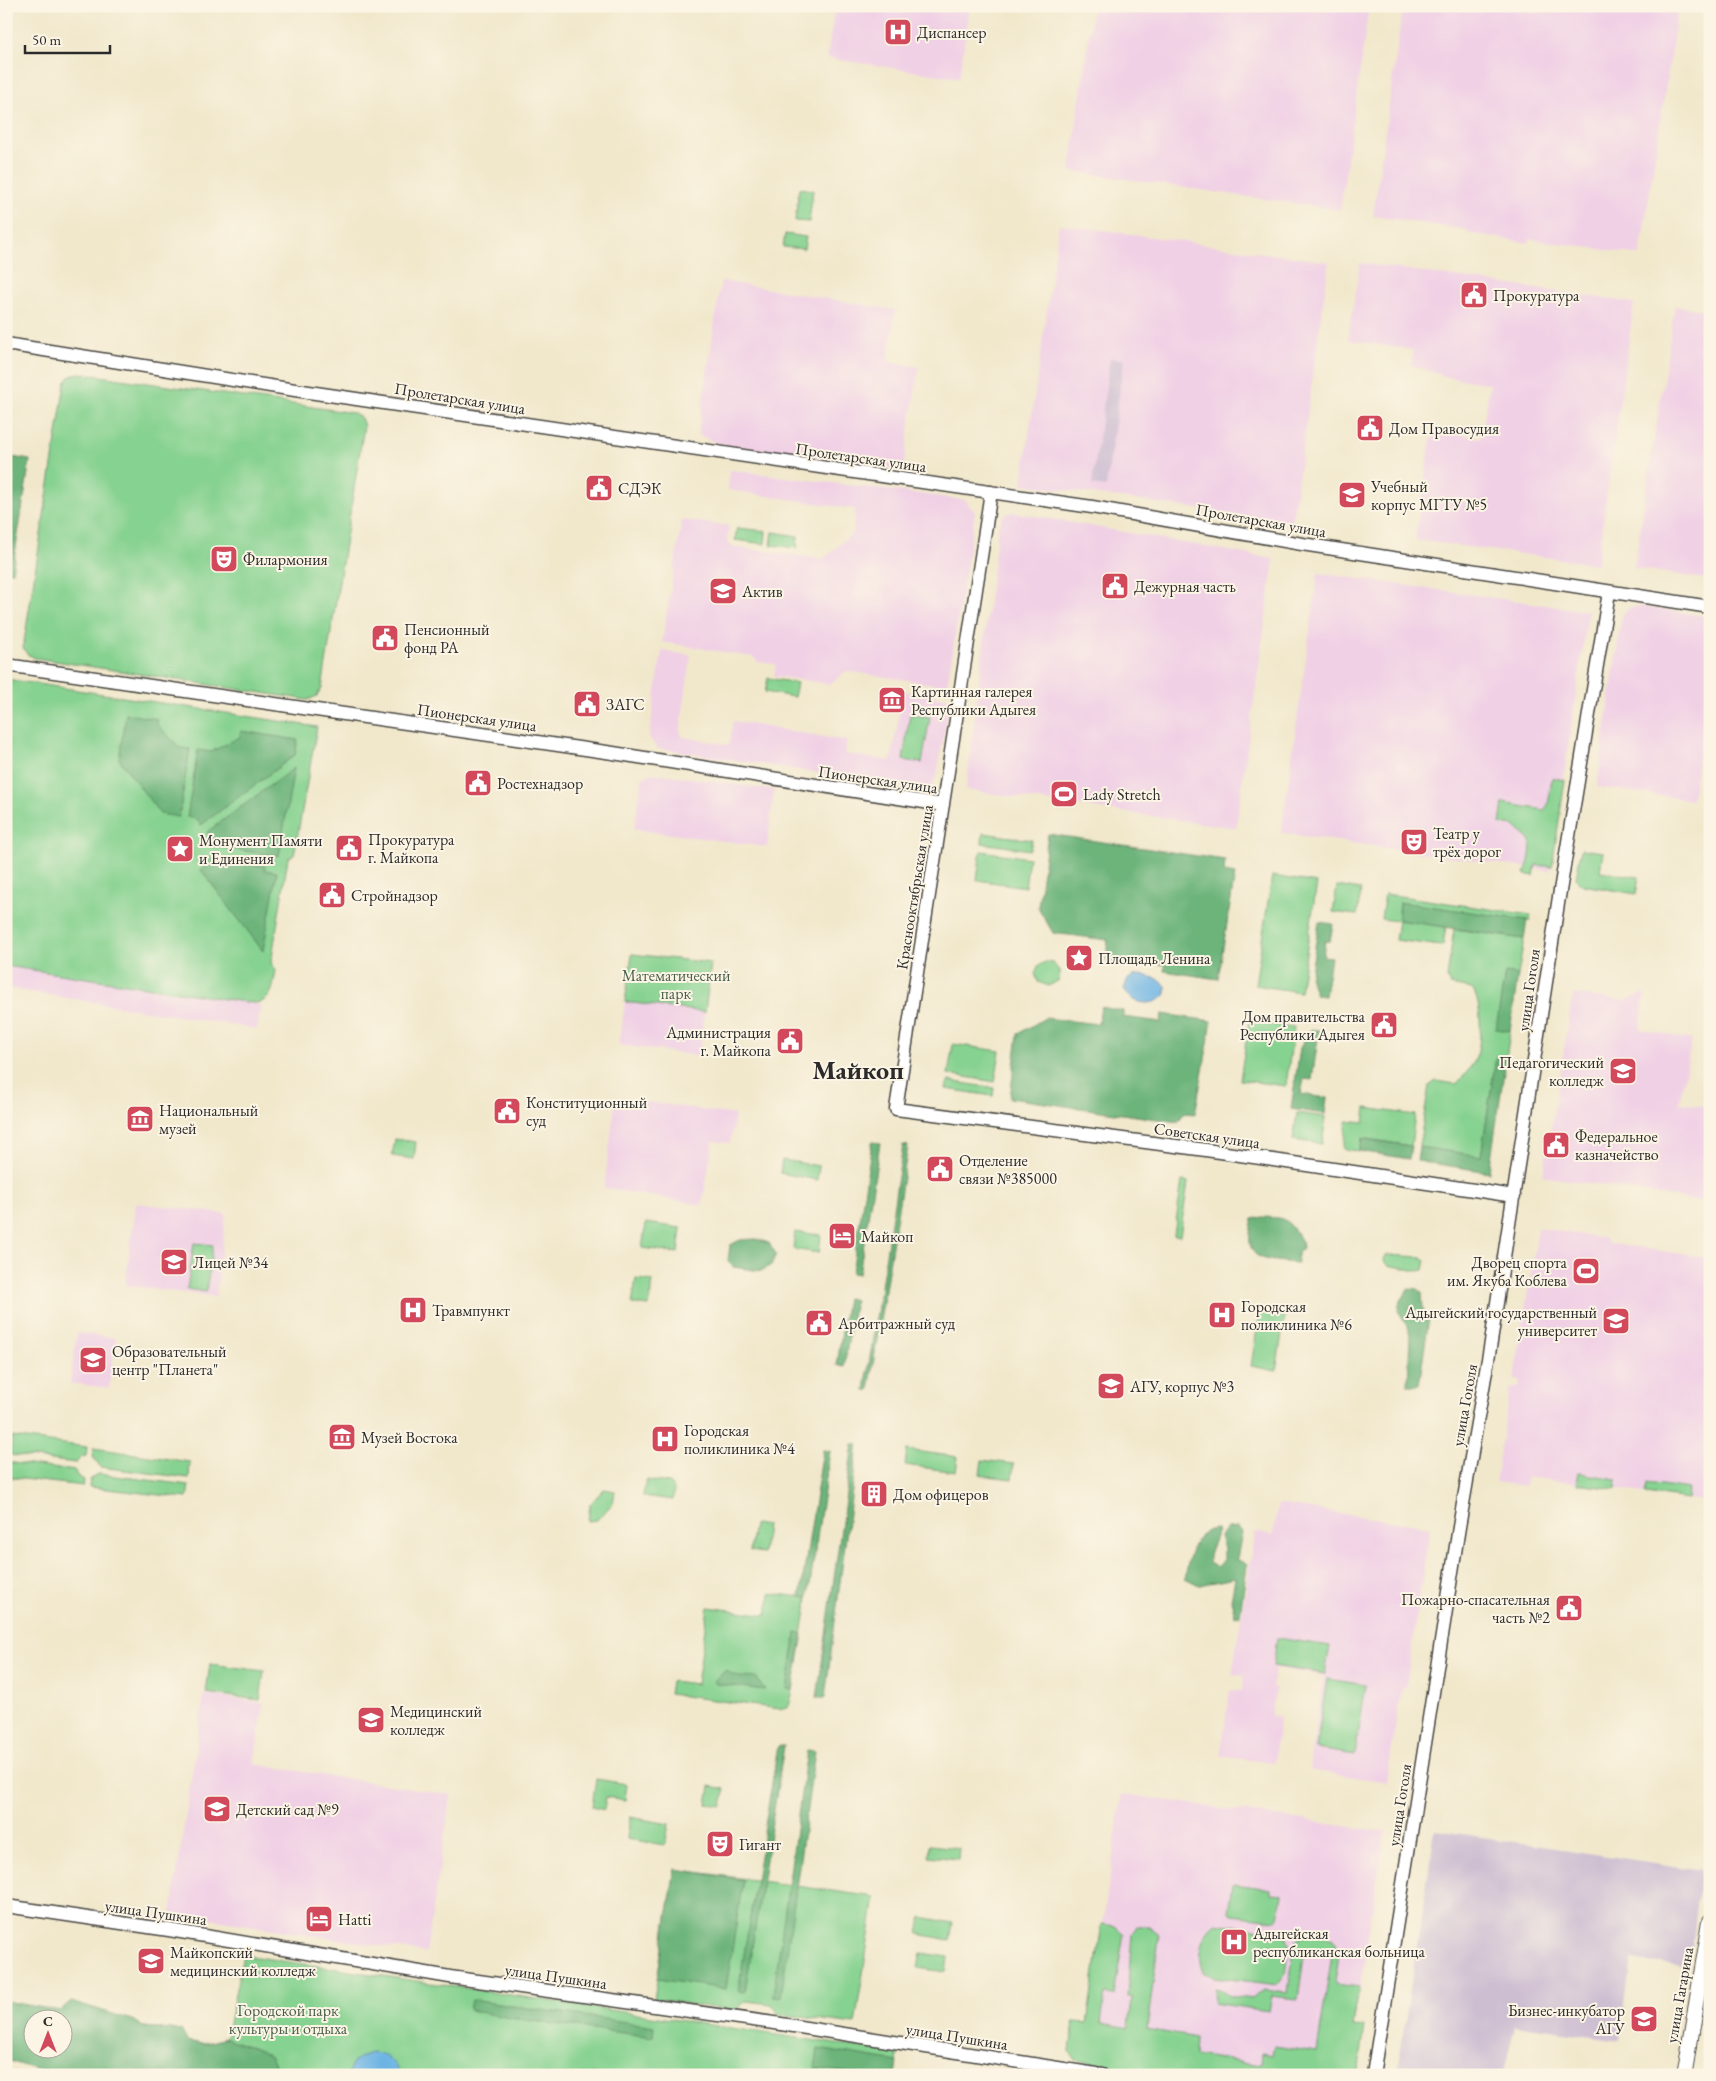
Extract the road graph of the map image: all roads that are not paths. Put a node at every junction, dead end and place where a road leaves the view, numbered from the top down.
1 (6, 344) edge
2 (991, 492) junction
3 (1609, 592) junction
4 (1710, 607) edge
5 (6, 665) edge
6 (943, 805) junction
7 (896, 1109) joint
8 (1514, 1196) junction
9 (6, 1906) edge
10 (1710, 1921) edge
11 (1102, 2075) edge
12 (1373, 2075) edge
13 (1684, 2075) edge

1 - 2 main road, Пролетарская улица
2 - 3 main road, Пролетарская улица
2 - 6 main road, Краснооктябрьская улица
3 - 4 main road, Пролетарская улица
3 - 8 main road, улица Гоголя
5 - 6 main road, Пионерская улица
6 - 7 main road, Краснооктябрьская улица
7 - 8 main road, Советская улица
8 - 12 main road, улица Гоголя
9 - 11 main road, улица Пушкина
10 - 13 main road, улица Гагарина

